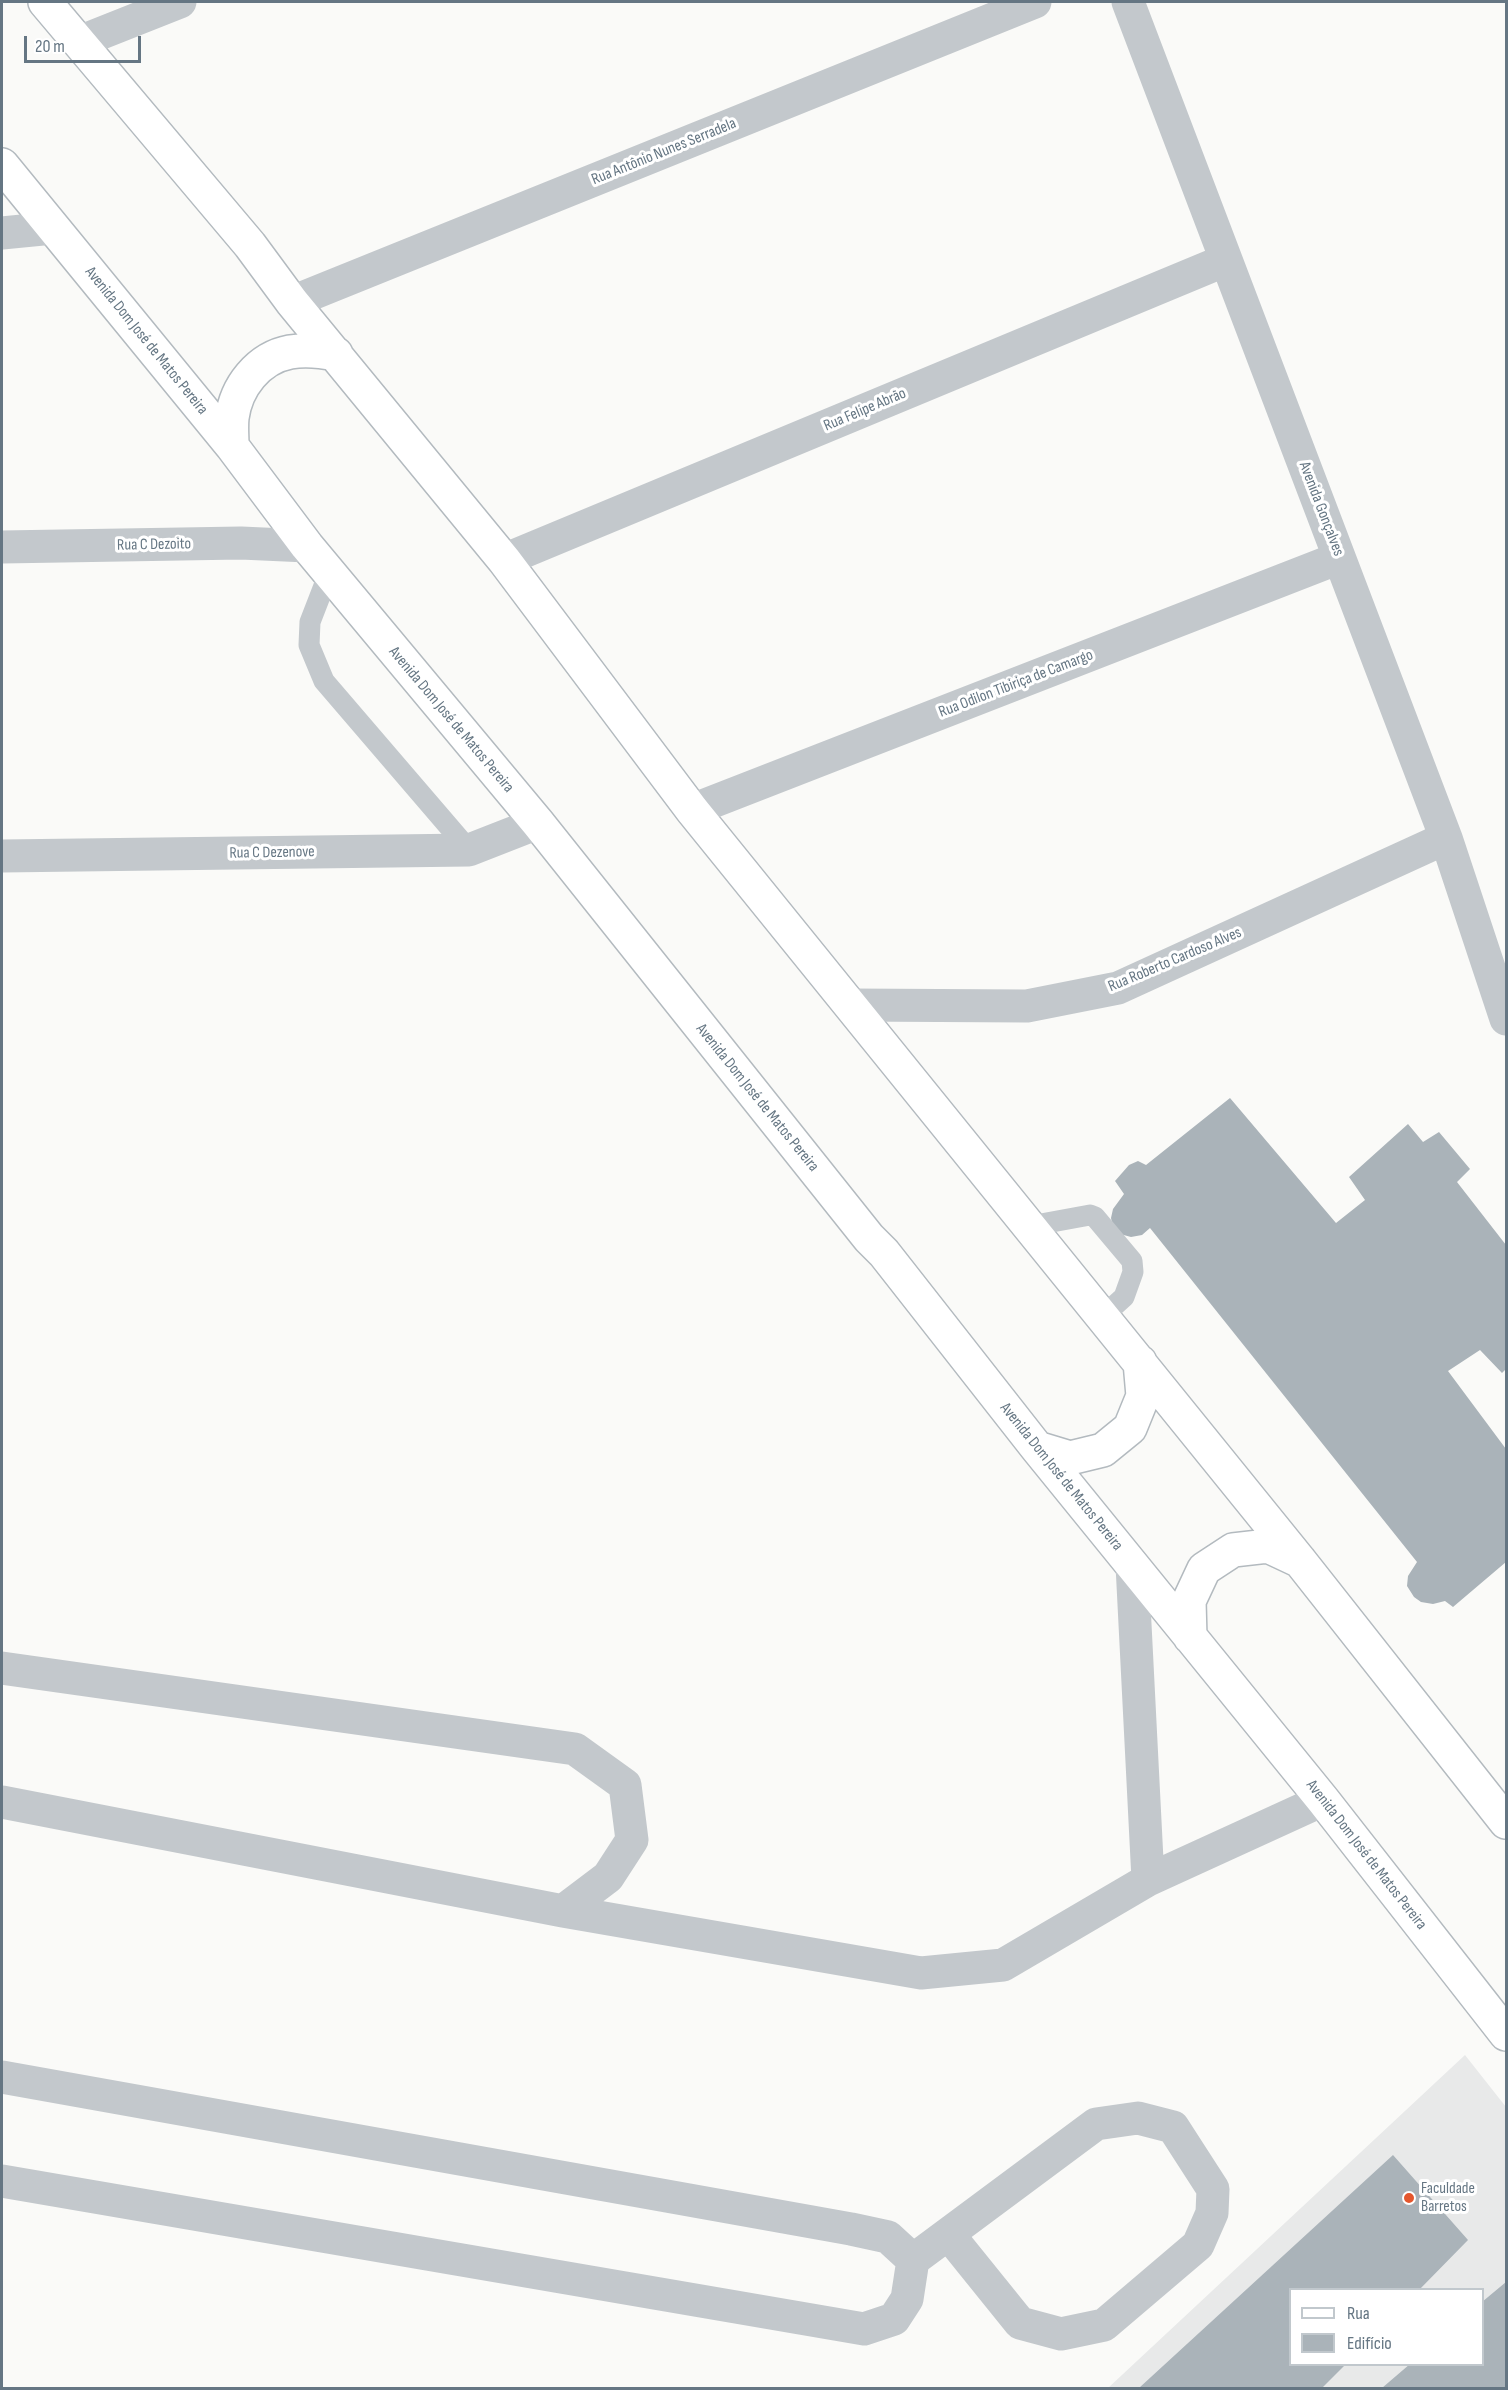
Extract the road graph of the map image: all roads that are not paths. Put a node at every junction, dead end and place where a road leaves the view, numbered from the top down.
1 (45, 2) edge
2 (180, 2) edge
3 (1035, 2) edge
4 (1128, 2) edge
5 (79, 42) junction
6 (2, 165) edge
7 (53, 228) junction
8 (2, 233) edge
9 (1226, 260) junction
10 (292, 302) junction
11 (336, 354) junction
12 (232, 446) junction
13 (307, 546) junction
14 (2, 548) edge
15 (1339, 558) junction
16 (504, 560) junction
17 (329, 573) junction
18 (692, 810) junction
19 (537, 823) junction
20 (1446, 838) junction
21 (469, 850) junction
22 (2, 856) edge
23 (851, 1005) junction
24 (1506, 1020) edge
25 (1030, 1226) junction
26 (1103, 1316) junction
27 (1140, 1362) junction
28 (1037, 1448) junction
29 (1300, 1561) junction
30 (1132, 1565) junction
31 (1190, 1637) junction
32 (2, 1668) edge
33 (1323, 1800) junction
34 (2, 1802) edge
35 (1506, 1822) edge
36 (1148, 1880) junction
37 (563, 1911) junction
38 (1506, 2034) edge
39 (2, 2077) edge
40 (2, 2181) edge
41 (949, 2235) junction
42 (913, 2260) junction

1 - 5 main road
2 - 5 street
3 - 10 street, Rua Antônio Nunes Serradela
4 - 9 street, Avenida Gonçalves
5 - 10 main road
6 - 7 main road, Avenida Dom José de Matos Pereira
7 - 8 street
7 - 12 main road, Avenida Dom José de Matos Pereira
9 - 15 street, Avenida Gonçalves
9 - 16 street, Rua Felipe Abrão
10 - 11 main road
11 - 12 main road
11 - 16 main road
12 - 13 main road, Avenida Dom José de Matos Pereira
13 - 14 street, Rua C Dezoito
13 - 17 main road, Avenida Dom José de Matos Pereira
15 - 18 street, Rua Odilon Tibiriça de Camargo
15 - 20 street, Avenida Gonçalves
16 - 18 main road
17 - 19 main road, Avenida Dom José de Matos Pereira
17 - 21 lane
18 - 23 main road
19 - 21 street, Rua C Dezenove
19 - 28 main road, Avenida Dom José de Matos Pereira
20 - 23 street, Rua Roberto Cardoso Alves
20 - 24 street, Avenida Gonçalves
21 - 22 street, Rua C Dezenove
23 - 25 main road
25 - 26 main road
25 - 26 lane
26 - 27 main road
27 - 28 main road
27 - 29 main road
28 - 30 main road, Avenida Dom José de Matos Pereira
29 - 31 main road
29 - 35 main road
30 - 31 main road, Avenida Dom José de Matos Pereira
30 - 36 street
31 - 33 main road, Avenida Dom José de Matos Pereira
32 - 37 street
33 - 36 street
33 - 38 main road, Avenida Dom José de Matos Pereira
34 - 37 street
36 - 37 street
39 - 42 street
40 - 42 street
41 - 41 street
41 - 42 street

